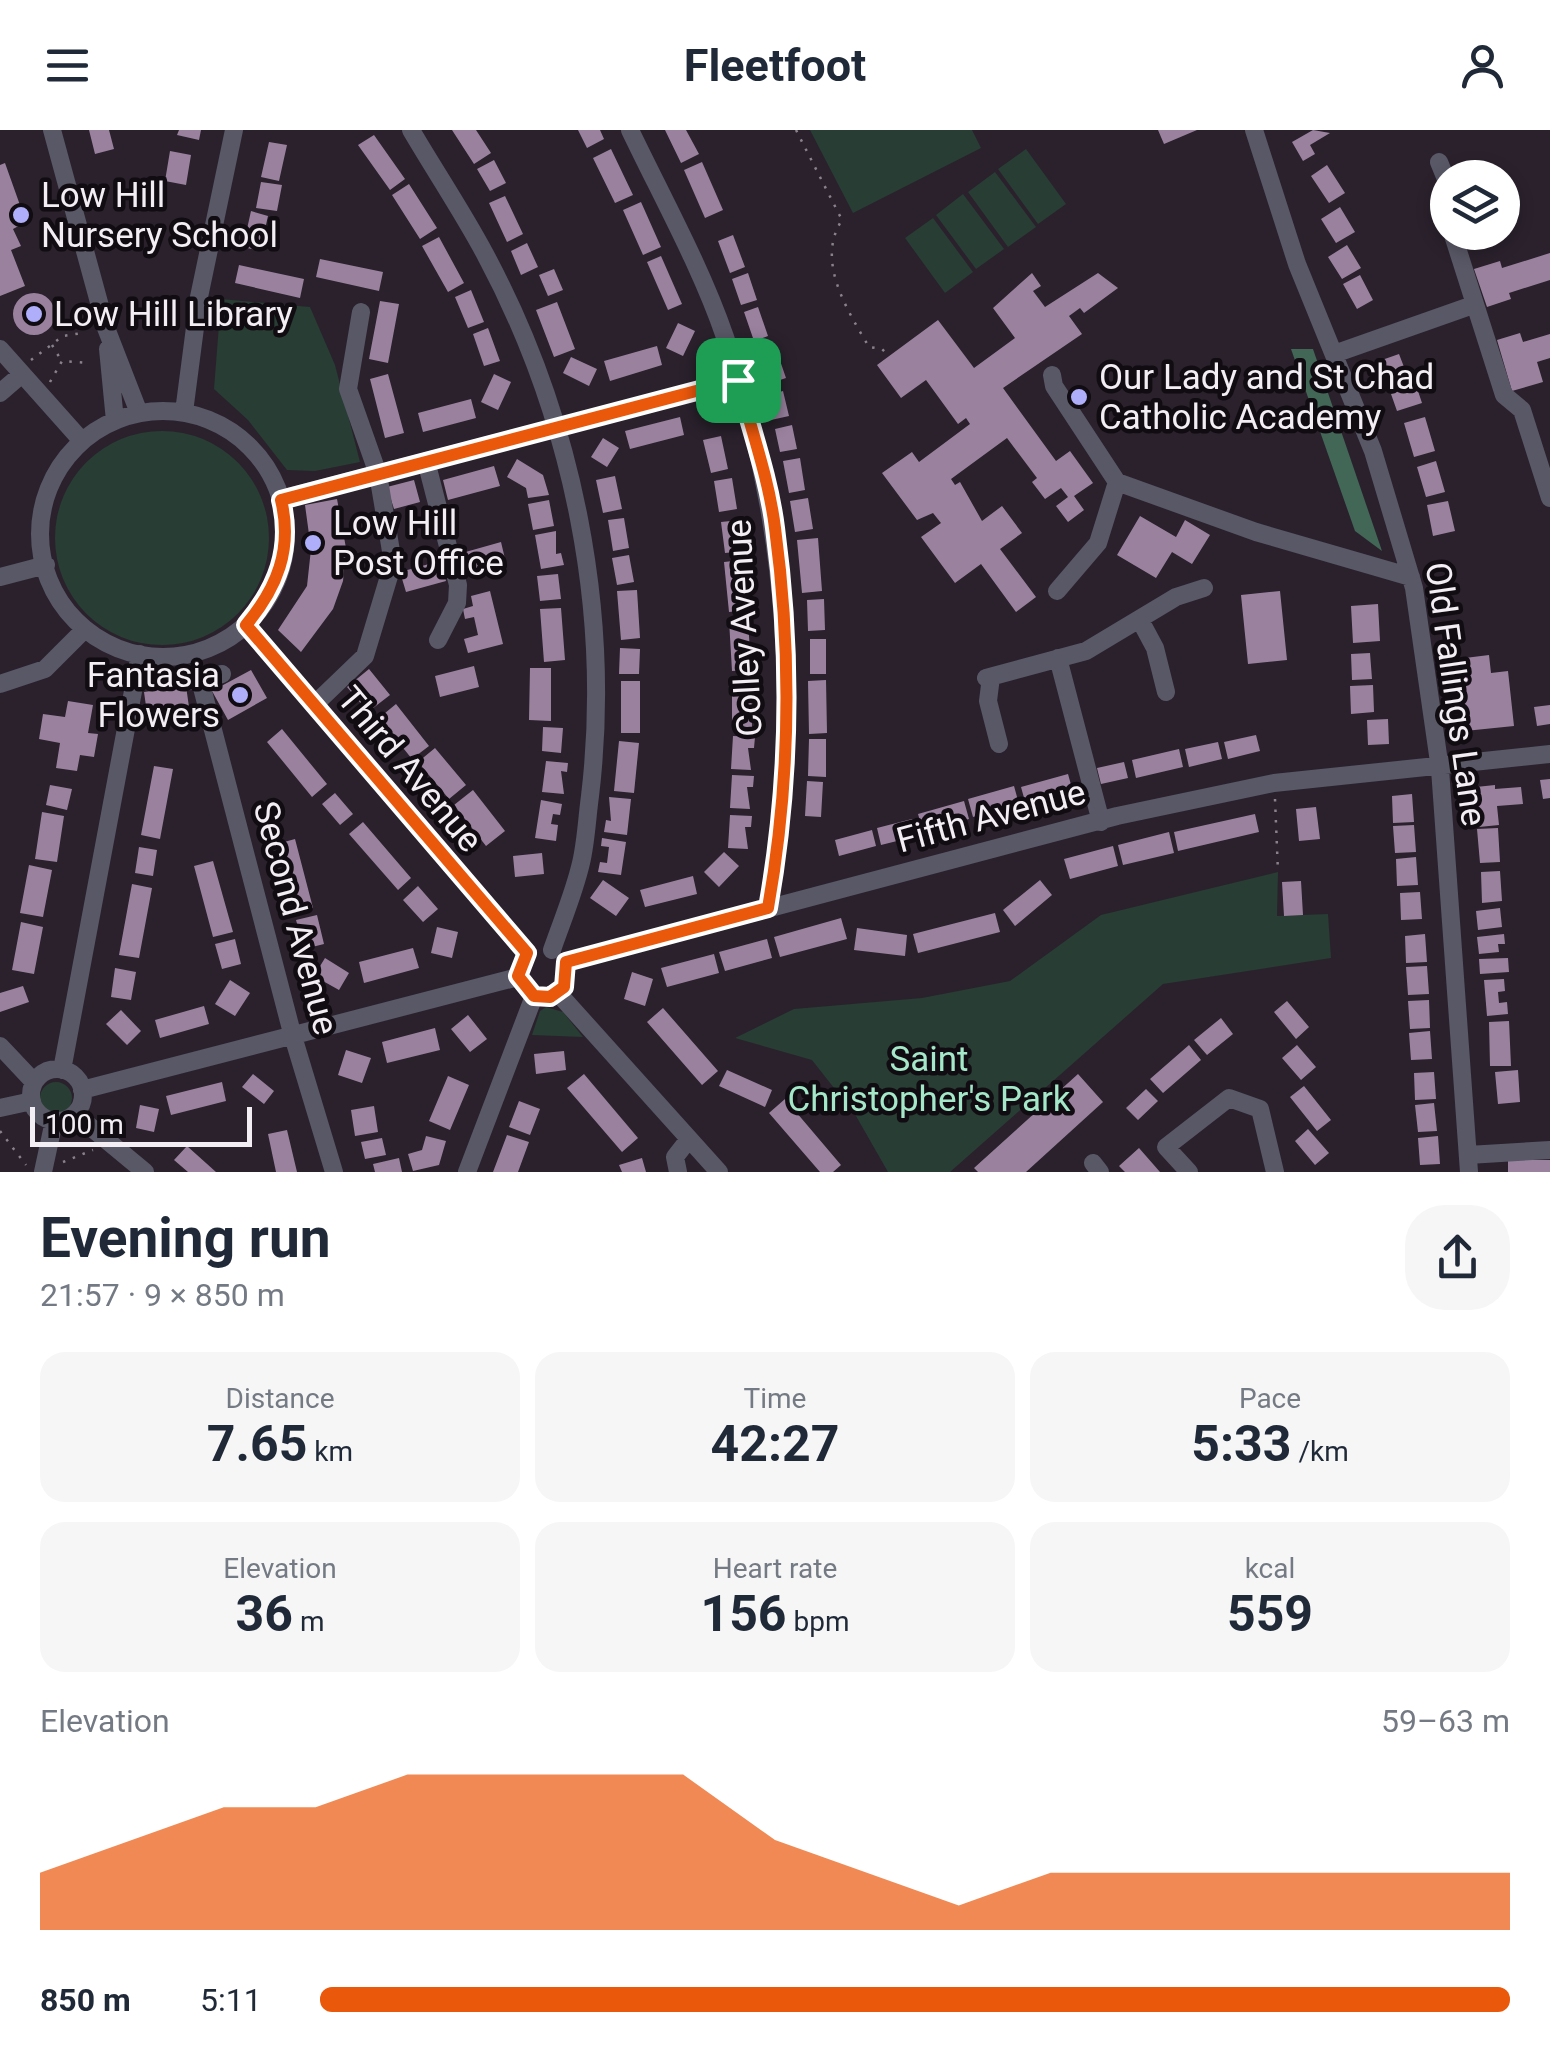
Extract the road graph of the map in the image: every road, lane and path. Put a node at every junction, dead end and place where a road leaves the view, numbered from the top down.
1 (52, 130) edge
2 (234, 130) edge
3 (411, 130) edge
4 (630, 130) edge
5 (796, 130) edge
6 (1254, 130) edge
7 (1457, 250) edge
8 (1473, 305) junction
9 (361, 312) dead end
10 (106, 328) junction
11 (82, 334) dead end
12 (52, 344) junction
13 (0, 349) edge
14 (1334, 354) junction
15 (889, 356) dead end
16 (62, 361) junction
17 (90, 363) dead end
18 (26, 368) junction
19 (1052, 376) dead end
20 (738, 380) junction
21 (50, 383) dead end
22 (0, 393) edge
23 (184, 412) junction
24 (139, 413) junction
25 (115, 421) junction
26 (556, 428) junction
27 (82, 441) junction
28 (426, 461) junction
29 (378, 474) junction
30 (1117, 482) junction
31 (1550, 498) edge
32 (281, 500) junction
33 (46, 565) junction
34 (0, 577) edge
35 (1411, 577) junction
36 (1204, 588) dead end
37 (1057, 591) dead end
38 (1140, 620) junction
39 (246, 625) junction
40 (85, 629) junction
41 (438, 640) dead end
42 (140, 654) junction
43 (1058, 658) junction
44 (222, 674) dead end
45 (200, 680) junction
46 (181, 682) dead end
47 (0, 684) edge
48 (1166, 692) dead end
49 (314, 705) junction
50 (1000, 744) dead end
51 (1550, 754) edge
52 (1440, 769) junction
53 (1274, 783) junction
54 (1101, 822) junction
55 (1278, 872) dead end
56 (768, 908) junction
57 (527, 953) junction
58 (558, 956) junction
59 (518, 976) junction
60 (558, 993) junction
61 (534, 996) junction
62 (292, 1032) junction
63 (0, 1046) edge
64 (62, 1070) junction
65 (82, 1090) junction
66 (33, 1092) junction
67 (0, 1108) edge
68 (75, 1114) junction
69 (54, 1121) junction
70 (0, 1131) edge
71 (689, 1139) junction
72 (109, 1143) junction
73 (1550, 1150) edge
74 (1468, 1164) edge
75 (44, 1171) edge
76 (32, 1172) edge
77 (145, 1172) edge
78 (334, 1172) edge
79 (467, 1172) edge
80 (678, 1172) edge
81 (719, 1172) edge
82 (1189, 1172) edge
83 (1276, 1172) edge

1 - 10 street
2 - 23 street
3 - 26 street
4 - 20 street, Colley Avenue
5 - 15 path
6 - 14 street, Old Fallings Lane
7 - 8 street
8 - 14 street
8 - 31 street
9 - 29 street
10 - 24 street
10 - 25 street
11 - 12 path
12 - 16 path
12 - 18 path
13 - 18 street
14 - 35 street, Old Fallings Lane
16 - 17 path
16 - 21 path
18 - 22 street
18 - 27 street
19 - 30 street
20 - 26 street
20 - 56 street, Colley Avenue
23 - 24 street
23 - 32 street
24 - 25 street
25 - 27 street
26 - 28 street
26 - 58 street
27 - 33 street
28 - 29 street
28 - 41 street
29 - 32 street
29 - 49 street
30 - 35 street
30 - 37 street
32 - 39 street
33 - 34 street
33 - 40 street
35 - 52 street, Old Fallings Lane
36 - 38 street
38 - 43 street
38 - 48 street
39 - 42 street
39 - 49 street, Third Avenue
40 - 42 street
40 - 47 street
42 - 64 street
43 - 50 street
43 - 54 street
44 - 45 street
45 - 46 street
45 - 62 street, Second Avenue
49 - 57 street, Third Avenue
51 - 52 street, Fifth Avenue
52 - 53 street, Fifth Avenue
52 - 74 street, Old Fallings Lane
53 - 54 street, Fifth Avenue
53 - 55 path
54 - 56 street, Fifth Avenue
56 - 58 street, Fifth Avenue
57 - 58 street
57 - 59 street
58 - 60 street
59 - 61 street
59 - 62 street
60 - 61 street
60 - 71 street
61 - 79 street
62 - 65 street
62 - 78 street, Second Avenue
63 - 66 street
64 - 65 street
64 - 66 street
65 - 68 street
66 - 67 street
66 - 69 street
68 - 69 street
68 - 72 street
69 - 75 street
70 - 76 path
71 - 80 street
71 - 81 street
72 - 75 path
72 - 77 street
73 - 74 street
82 - 83 street

